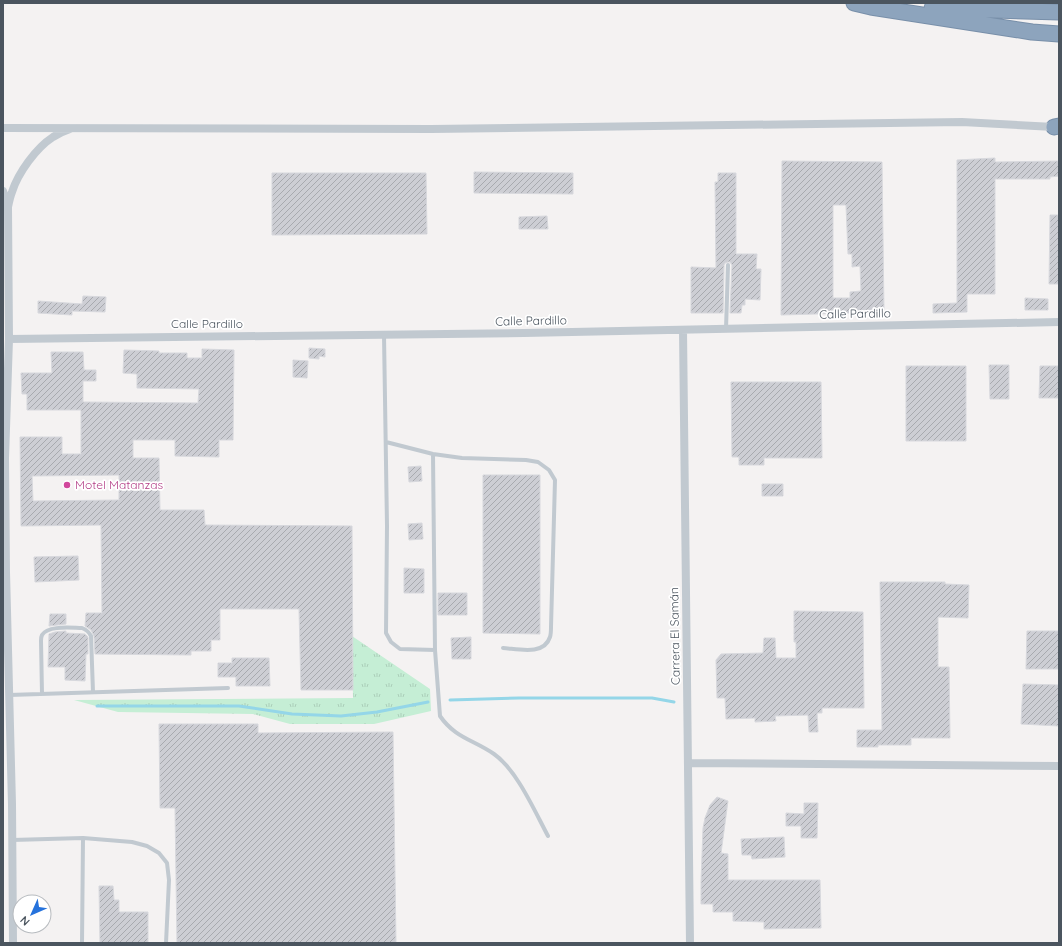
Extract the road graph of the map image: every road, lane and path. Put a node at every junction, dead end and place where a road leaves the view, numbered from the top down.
1 (854, 3) edge
2 (871, 7) junction
3 (1059, 12) edge
4 (1059, 34) edge
5 (1057, 126) edge
6 (73, 127) junction
7 (3, 128) edge
8 (3, 191) edge
9 (8, 208) junction
10 (728, 265) dead end
11 (1059, 322) edge
12 (726, 329) junction
13 (683, 330) junction
14 (384, 334) junction
15 (6, 339) edge
16 (386, 442) junction
17 (433, 454) junction
18 (4, 533) edge
19 (503, 648) dead end
20 (435, 650) junction
21 (228, 688) dead end
22 (93, 692) junction
23 (42, 694) junction
24 (8, 695) junction
25 (689, 763) junction
26 (1059, 766) edge
27 (548, 836) dead end
28 (83, 838) junction
29 (12, 840) junction
30 (13, 943) edge
31 (82, 943) edge
32 (166, 943) edge
33 (690, 943) edge

1 - 2 highway
2 - 3 highway
2 - 4 highway
5 - 6 street
6 - 7 street
6 - 9 street
8 - 9 street
9 - 15 street
10 - 12 lane
11 - 12 street, Calle Pardillo
12 - 13 street, Calle Pardillo
13 - 14 street, Calle Pardillo
13 - 25 street, Carrera El Samán
14 - 15 street, Calle Pardillo
14 - 16 lane
15 - 18 street
16 - 17 lane
16 - 20 lane
17 - 19 lane
17 - 20 lane
18 - 24 street
20 - 27 lane
21 - 22 lane
22 - 23 lane
22 - 23 lane
23 - 24 lane
24 - 29 street
25 - 26 street
25 - 33 street, Carrera El Samán
28 - 29 lane
28 - 31 lane
28 - 32 lane
29 - 30 street

